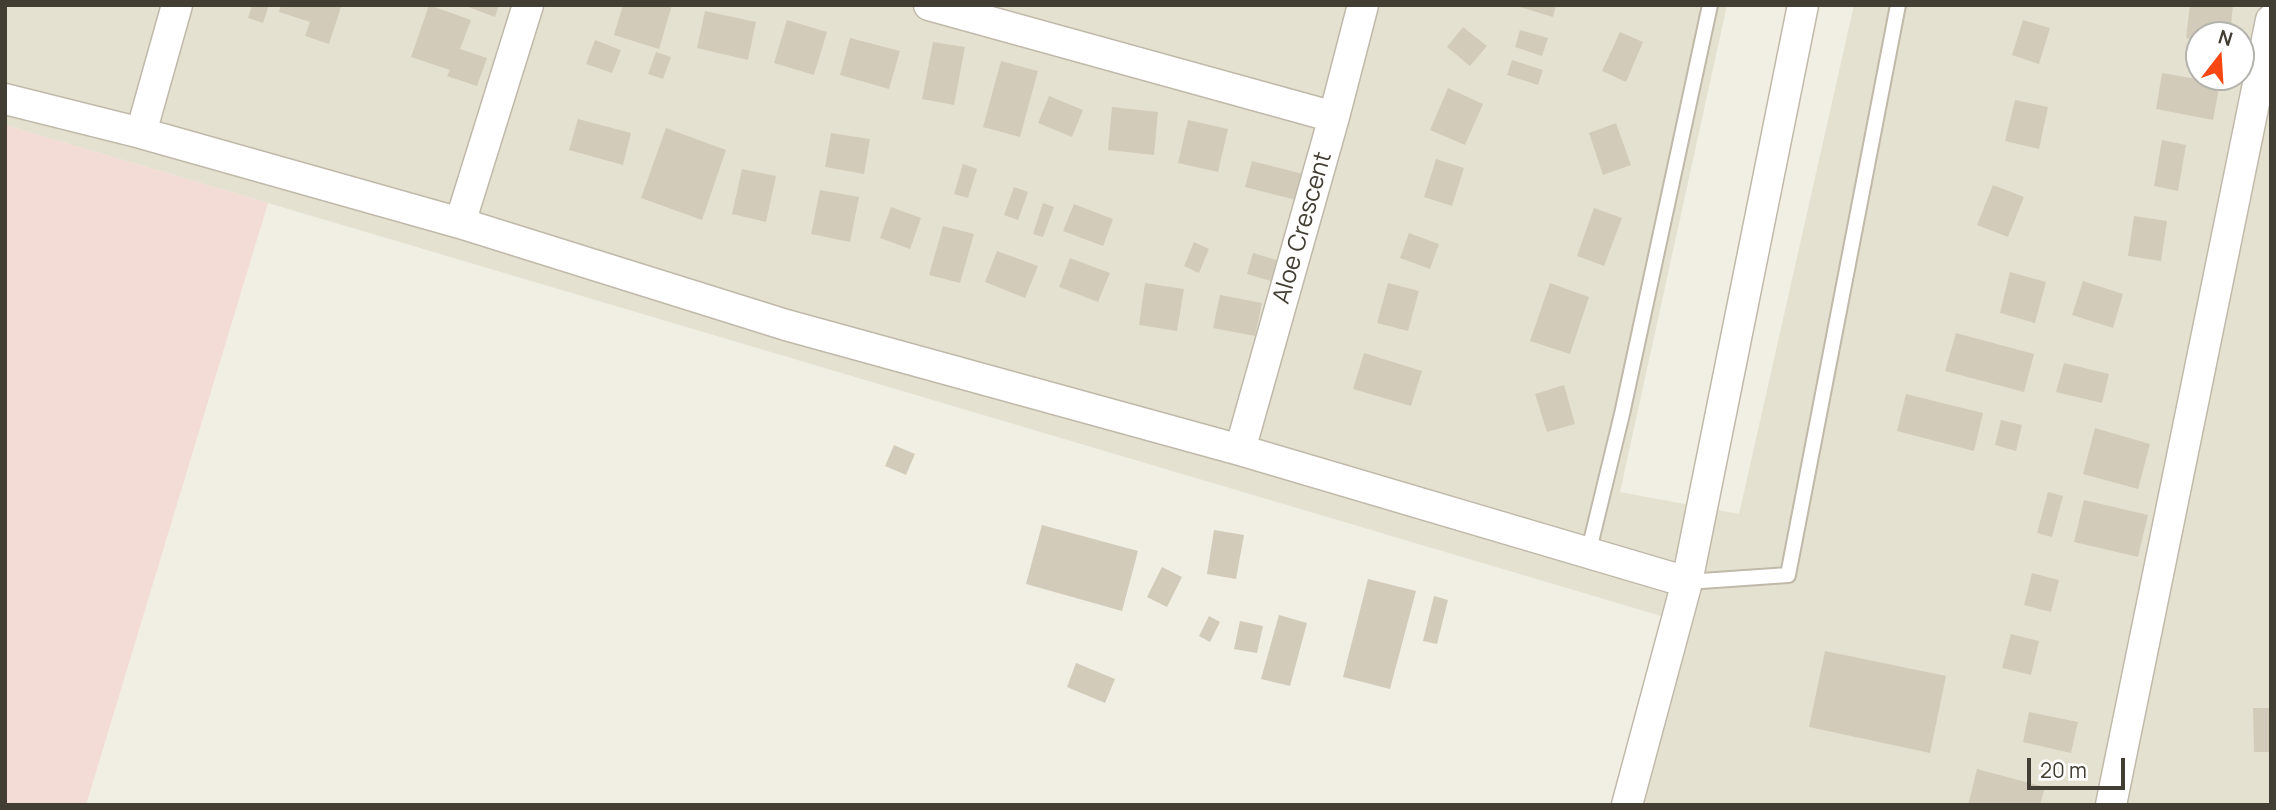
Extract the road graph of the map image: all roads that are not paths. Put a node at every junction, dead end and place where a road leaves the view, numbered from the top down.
1 (177, 5) edge
2 (528, 5) edge
3 (929, 5) edge
4 (1363, 5) edge
5 (1710, 5) edge
6 (1803, 5) edge
7 (1898, 5) edge
8 (2271, 20) edge
9 (5, 99) edge
10 (1334, 117) junction
11 (141, 133) junction
12 (460, 223) junction
13 (1240, 450) junction
14 (1588, 554) junction
15 (1687, 582) junction
16 (1627, 805) edge
17 (2111, 805) edge

1 - 11 street
2 - 12 street
3 - 10 street
4 - 10 street, Aloe Crescent
5 - 14 lane
6 - 15 street
7 - 15 lane
8 - 17 street
9 - 11 street
10 - 13 street, Aloe Crescent
11 - 12 street
12 - 13 street
13 - 14 street
14 - 15 street
15 - 16 street

